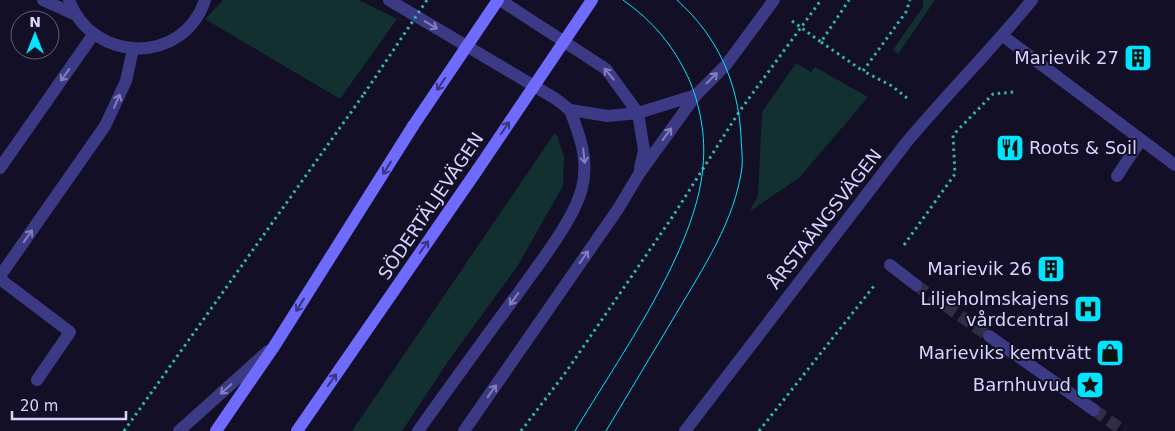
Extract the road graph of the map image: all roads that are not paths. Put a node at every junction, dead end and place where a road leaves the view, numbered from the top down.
1 (43, 0) edge
2 (69, 0) edge
3 (205, 0) edge
4 (389, 0) edge
5 (499, 0) edge
6 (592, 0) edge
7 (774, 0) edge
8 (1032, 0) edge
9 (74, 14) junction
10 (93, 34) junction
11 (1002, 36) junction
12 (134, 49) junction
13 (696, 95) junction
14 (570, 110) junction
15 (638, 113) junction
16 (1141, 140) junction
17 (1175, 166) edge
18 (0, 168) edge
19 (639, 174) junction
20 (1117, 176) dead end
21 (890, 265) dead end
22 (0, 278) edge
23 (916, 285) tunnel mouth
24 (989, 336) tunnel mouth
25 (275, 345) junction
26 (37, 380) dead end
27 (1094, 410) tunnel mouth
28 (179, 431) edge
29 (216, 431) edge
30 (297, 431) edge
31 (418, 431) edge
32 (464, 431) edge
33 (686, 431) edge

1 - 9 street
2 - 9 street
3 - 12 street
4 -> 14 street
15 -> 5 street
5 -> 25 main road, bridge
30 -> 6 main road, SÖDERTÄLJEVÄGEN, bridge
13 -> 7 street
8 - 11 street, ÅRSTAÄNGSVÄGEN
9 - 10 street
10 - 12 street
10 -> 18 street
11 - 16 street
11 - 33 street, ÅRSTAÄNGSVÄGEN
22 -> 12 street
13 - 15 street
19 -> 13 street
14 - 15 street
14 -> 31 street
15 - 19 street
16 - 17 street
16 - 20 street
32 -> 19 street
21 - 23 street
22 - 26 street
24 - 27 street
25 -> 28 street
25 - 29 main road

